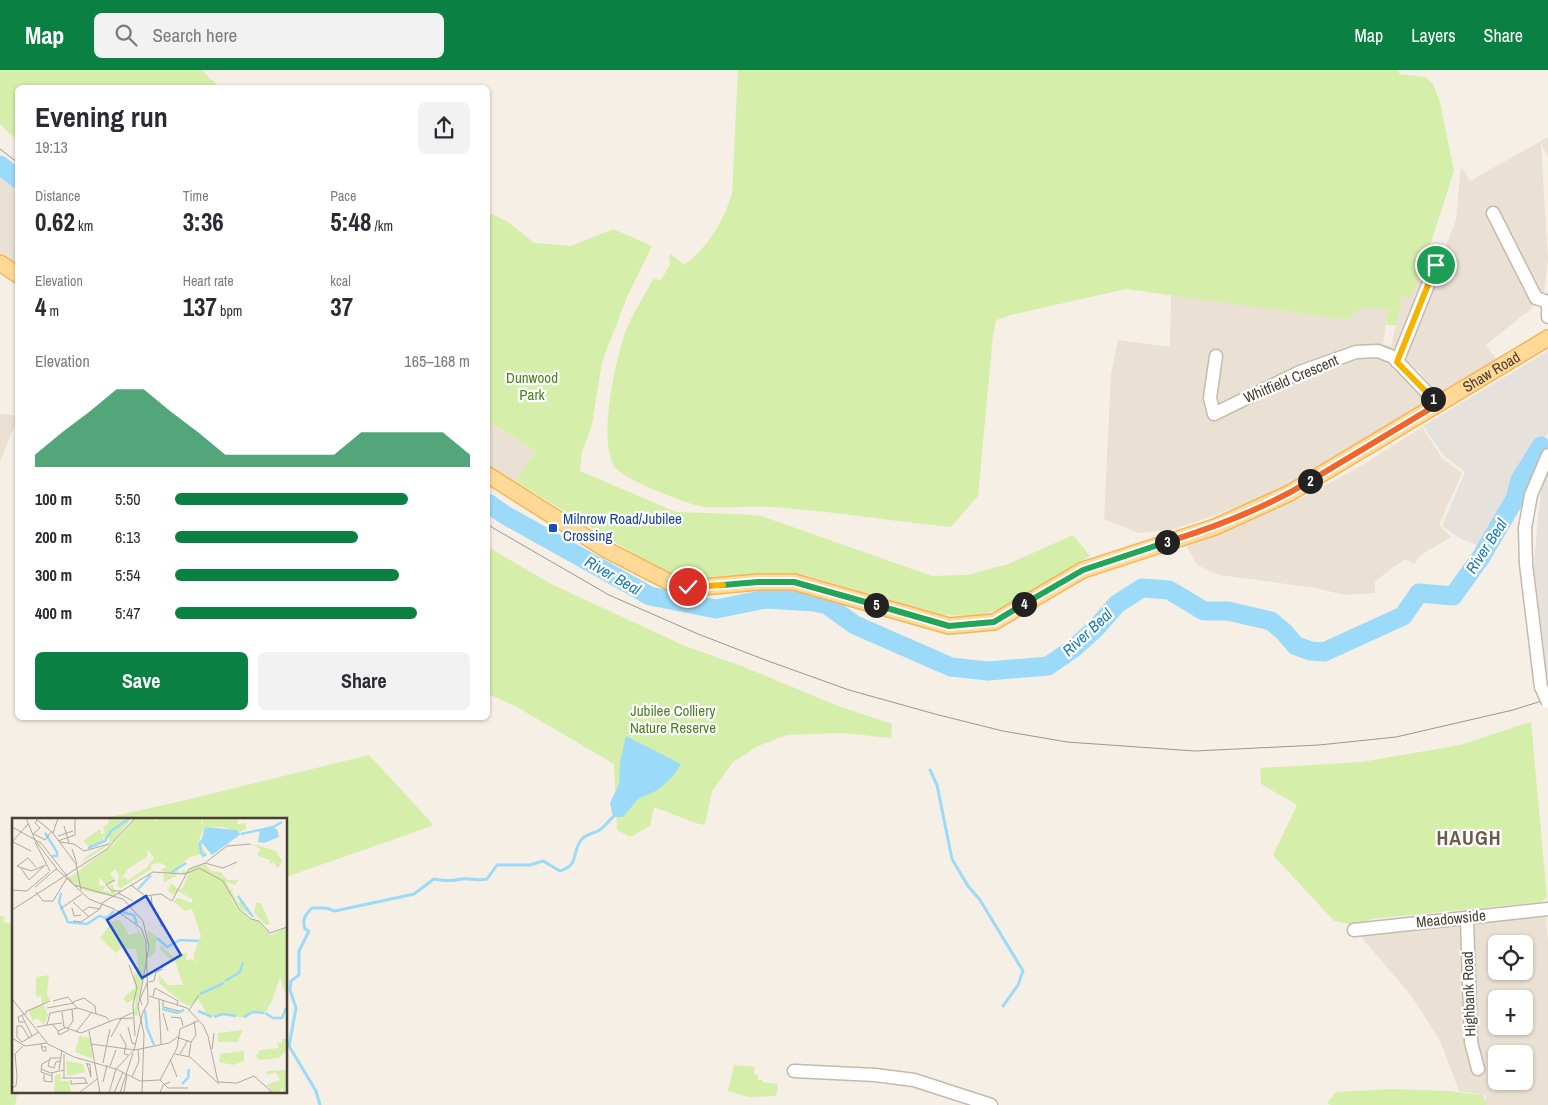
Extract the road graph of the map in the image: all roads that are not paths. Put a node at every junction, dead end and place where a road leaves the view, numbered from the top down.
1 (1493, 213) dead end
2 (0, 263) edge
3 (1436, 265) dead end
4 (15, 273) edge
5 (1548, 303) edge
6 (1548, 317) edge
7 (1548, 338) edge
8 (1216, 356) dead end
9 (1397, 362) junction
10 (1438, 404) junction
11 (1548, 455) edge
12 (490, 476) edge
13 (1548, 702) edge
14 (1548, 909) edge
15 (1467, 918) junction
16 (1354, 930) dead end
17 (1478, 1069) dead end
18 (794, 1071) dead end
19 (991, 1105) edge

1 - 5 street
2 - 4 main road
3 - 9 street
5 - 6 street
7 - 10 main road, Shaw Road
8 - 9 street, Whitfield Crescent
9 - 10 street, Whitfield Crescent
10 - 12 main road, Shaw Road
11 - 13 street, bridge
14 - 15 street, Meadowside
15 - 16 street, Meadowside
15 - 17 street, Highbank Road
18 - 19 street

